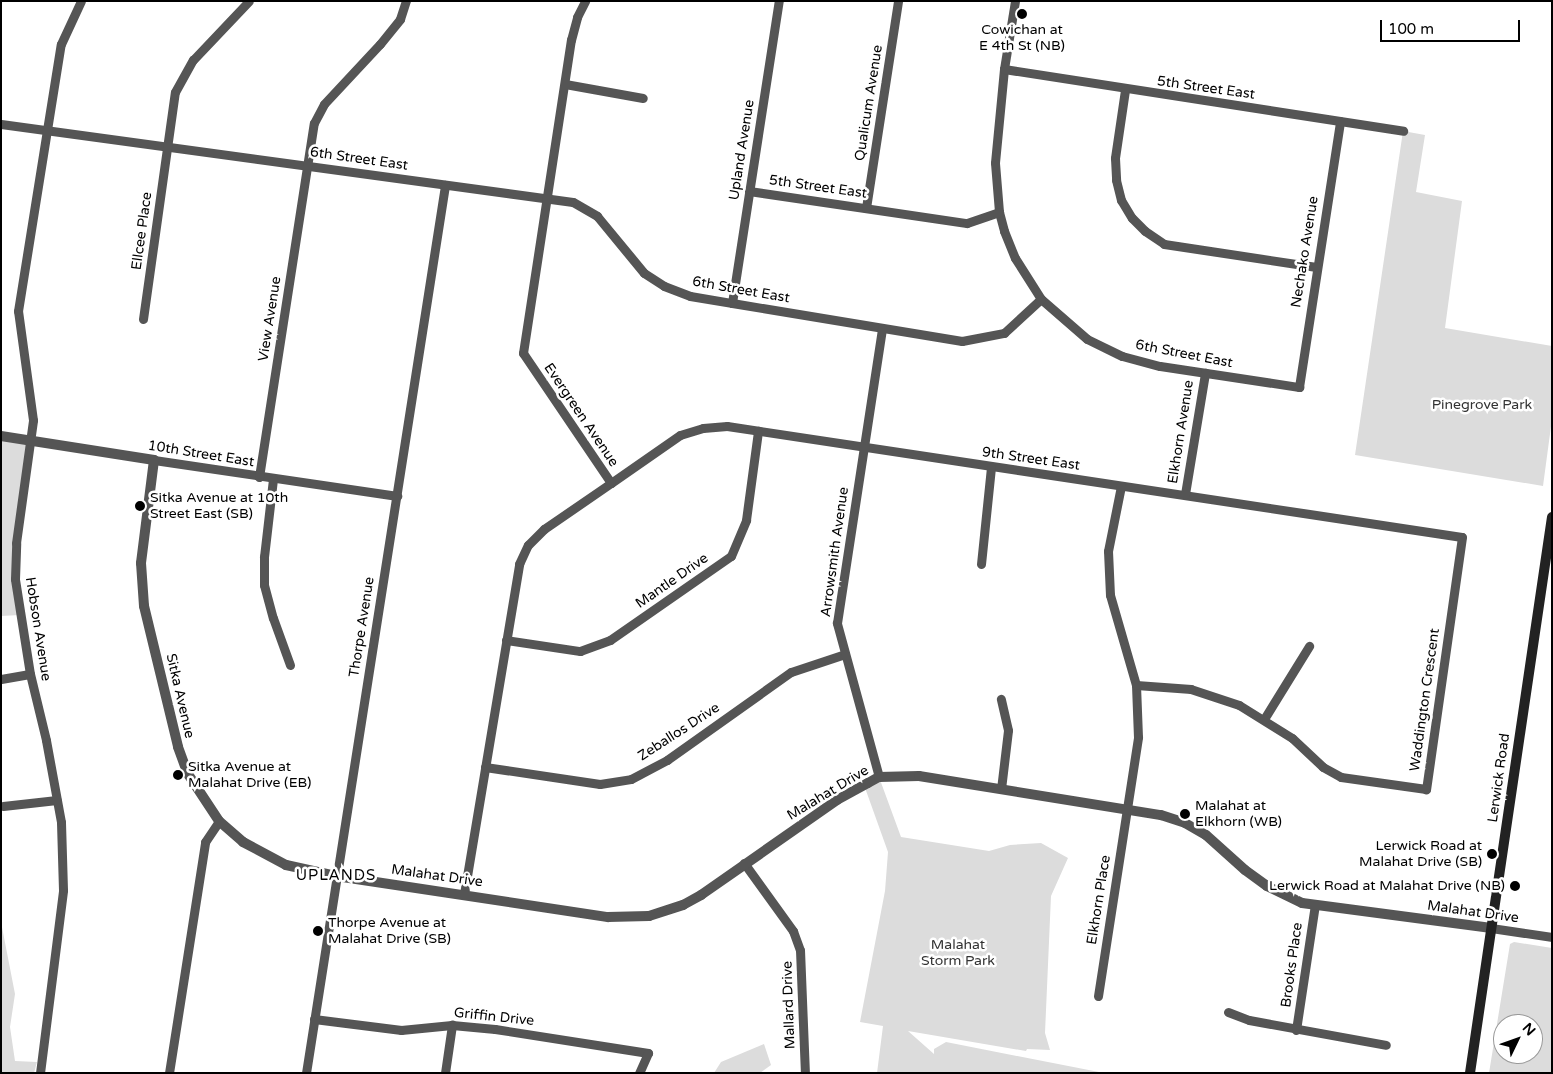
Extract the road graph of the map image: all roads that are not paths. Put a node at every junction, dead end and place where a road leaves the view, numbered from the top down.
1 (249, 1) edge
2 (406, 1) edge
3 (585, 1) edge
4 (779, 1) edge
5 (898, 1) edge
6 (1015, 1) edge
7 (80, 2) edge
8 (1004, 69) junction
9 (565, 84) junction
10 (1124, 90) junction
11 (643, 98) dead end
12 (1340, 121) junction
13 (1, 124) edge
14 (48, 131) junction
15 (1404, 132) dead end
16 (168, 147) junction
17 (307, 166) junction
18 (445, 185) junction
19 (749, 191) junction
20 (546, 199) junction
21 (866, 208) junction
22 (999, 212) junction
23 (1316, 267) junction
24 (1041, 300) junction
25 (732, 303) junction
26 (143, 319) dead end
27 (882, 328) junction
28 (1204, 373) junction
29 (1299, 387) joint
30 (758, 431) junction
31 (1, 436) edge
32 (31, 441) junction
33 (864, 448) junction
34 (154, 460) junction
35 (991, 468) junction
36 (260, 477) junction
37 (273, 479) junction
38 (610, 483) junction
39 (1121, 486) junction
40 (1185, 494) junction
41 (396, 496) junction
42 (1552, 518) edge
43 (1462, 537) joint
44 (981, 564) dead end
45 (506, 640) junction
46 (1309, 646) dead end
47 (845, 654) junction
48 (290, 665) dead end
49 (30, 674) junction
50 (1, 679) edge
51 (1136, 684) junction
52 (1002, 699) dead end
53 (1264, 719) junction
54 (485, 767) junction
55 (879, 777) junction
56 (1000, 790) junction
57 (57, 800) junction
58 (3, 806) dead end
59 (1128, 808) junction
60 (219, 821) junction
61 (744, 863) junction
62 (336, 876) junction
63 (464, 894) junction
64 (1315, 904) junction
65 (1490, 928) junction
66 (1552, 937) edge
67 (1098, 996) dead end
68 (1228, 1012) dead end
69 (314, 1019) junction
70 (452, 1025) junction
71 (1296, 1030) junction
72 (1386, 1044) dead end
73 (40, 1073) edge
74 (169, 1073) edge
75 (306, 1073) edge
76 (445, 1073) edge
77 (639, 1073) edge
78 (805, 1073) edge
79 (1470, 1073) edge

1 - 16 street, Ellcee Place
2 - 17 street, View Avenue
3 - 9 street, Evergreen Avenue
4 - 19 street, Upland Avenue
5 - 21 street, Qualicum Avenue
6 - 8 street
7 - 14 street, Hobson Avenue
8 - 10 street, 5th Street East
8 - 22 street
9 - 11 street
9 - 20 street, Evergreen Avenue
10 - 12 street, 5th Street East
10 - 23 street
12 - 15 street, 5th Street East
12 - 23 street, Nechako Avenue
13 - 14 street, 6th Street East
14 - 16 street, 6th Street East
14 - 32 street, Hobson Avenue
16 - 17 street, 6th Street East
16 - 26 street, Ellcee Place
17 - 18 street, 6th Street East
17 - 36 street, View Avenue
18 - 20 street, 6th Street East
18 - 41 street, Thorpe Avenue
19 - 21 street, 5th Street East
19 - 25 street, Upland Avenue
20 - 25 street, 6th Street East
20 - 38 street, Evergreen Avenue
21 - 22 street, 5th Street East
22 - 24 street
23 - 29 street, Nechako Avenue
24 - 27 street, 6th Street East
24 - 28 street, 6th Street East
25 - 27 street, 6th Street East
27 - 33 street, Arrowsmith Avenue
28 - 29 street, 6th Street East
28 - 40 street, Elkhorn Avenue
30 - 33 street, 9th Street East
30 - 38 street, 9th Street East
30 - 45 street, Mantle Drive
31 - 32 street, 10th Street East
32 - 34 street, 10th Street East
32 - 49 street, Hobson Avenue
33 - 35 street, 9th Street East
33 - 47 street, Arrowsmith Avenue
34 - 36 street, 10th Street East
34 - 60 street, Sitka Avenue
35 - 39 street, 9th Street East
35 - 44 street
36 - 37 street, 10th Street East
37 - 41 street, 10th Street East
37 - 48 street
38 - 45 street, Evergreen Avenue
39 - 40 street, 9th Street East
39 - 51 street
40 - 43 street, 9th Street East
41 - 62 street, Thorpe Avenue
42 - 65 main road, Lerwick Road
43 - 53 street, Waddington Crescent
45 - 54 street, Evergreen Avenue
46 - 53 street
47 - 54 street, Zeballos Drive
47 - 55 street, Arrowsmith Avenue
49 - 50 street
49 - 57 street, Hobson Avenue
51 - 53 street, Waddington Crescent
51 - 59 street
52 - 56 street
54 - 63 street, Evergreen Avenue
55 - 56 street, Malahat Drive
55 - 61 street, Malahat Drive
56 - 59 street, Malahat Drive
57 - 58 street
57 - 73 street, Hobson Avenue
59 - 64 street, Malahat Drive
59 - 67 street, Elkhorn Place
60 - 62 street, Malahat Drive
60 - 74 street
61 - 63 street, Malahat Drive
61 - 78 street, Mallard Drive
62 - 63 street, Malahat Drive
62 - 69 street, Thorpe Avenue
64 - 65 street, Malahat Drive
64 - 71 street, Brooks Place
65 - 66 street, Malahat Drive
65 - 79 main road, Lerwick Road
68 - 71 street, Brooks Place
69 - 70 street, Griffin Drive
69 - 75 street, Thorpe Avenue
70 - 76 street
70 - 77 street, Griffin Drive
71 - 72 street, Brooks Place

